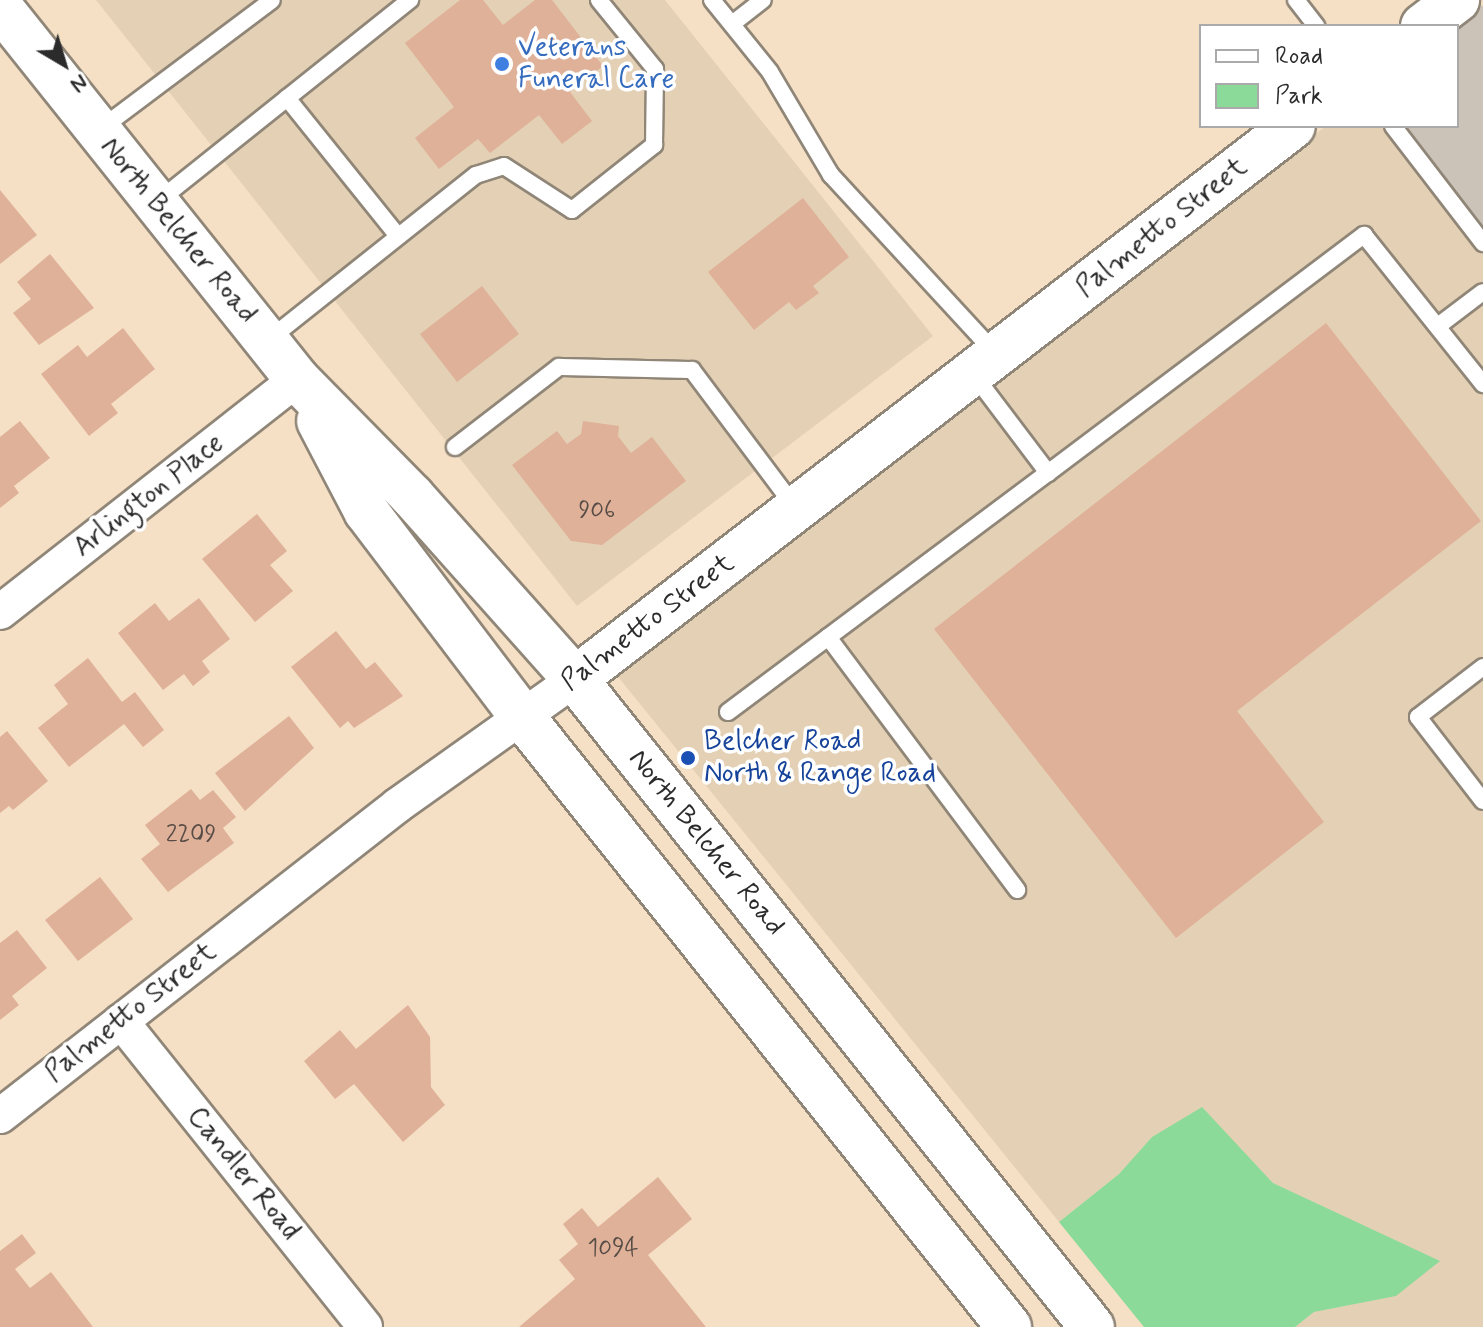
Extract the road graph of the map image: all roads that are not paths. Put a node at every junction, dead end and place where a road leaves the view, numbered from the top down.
1 (272, 0) edge
2 (410, 0) edge
3 (599, 0) edge
4 (712, 0) edge
5 (763, 0) edge
6 (1296, 0) edge
7 (1457, 0) edge
8 (0, 7) edge
9 (732, 24) junction
10 (1314, 24) edge
11 (1426, 24) edge
12 (287, 98) junction
13 (1290, 128) edge
14 (1395, 128) edge
15 (98, 130) junction
16 (156, 203) junction
17 (398, 236) junction
18 (1483, 243) edge
19 (1483, 292) edge
20 (1438, 326) junction
21 (266, 342) junction
22 (985, 365) junction
23 (297, 379) junction
24 (1483, 384) edge
25 (455, 447) dead end
26 (1048, 473) junction
27 (798, 510) junction
28 (0, 612) edge
29 (828, 637) junction
30 (1483, 667) edge
31 (575, 679) junction
32 (728, 712) dead end
33 (524, 719) junction
34 (1483, 801) edge
35 (1017, 890) dead end
36 (121, 1021) junction
37 (0, 1116) edge
38 (365, 1327) edge
39 (1009, 1327) edge
40 (1092, 1327) edge

1 - 15 lane
2 - 12 lane
3 - 17 lane
4 - 9 lane
5 - 9 lane
6 - 10 lane
7 - 11 main road
8 - 15 main road, North Belcher Road
9 - 22 lane
12 - 16 lane
12 - 17 lane
13 - 22 main road, Palmetto Street
14 - 18 lane
15 - 16 main road, North Belcher Road
16 - 21 main road, North Belcher Road
17 - 21 lane
19 - 20 lane
20 - 24 lane
20 - 26 lane
21 - 23 main road, North Belcher Road
22 - 26 lane
22 - 27 main road, Palmetto Street
23 - 28 street, Arlington Place
23 - 31 main road, North Belcher Road
23 - 33 main road, North Belcher Road
25 - 27 lane
26 - 29 lane
27 - 31 main road, Palmetto Street
29 - 32 lane
29 - 35 lane
30 - 34 lane
31 - 33 street, Palmetto Street
31 - 40 main road, North Belcher Road
33 - 36 street, Palmetto Street
33 - 39 main road, North Belcher Road
36 - 37 street, Palmetto Street
36 - 38 street, Candler Road

